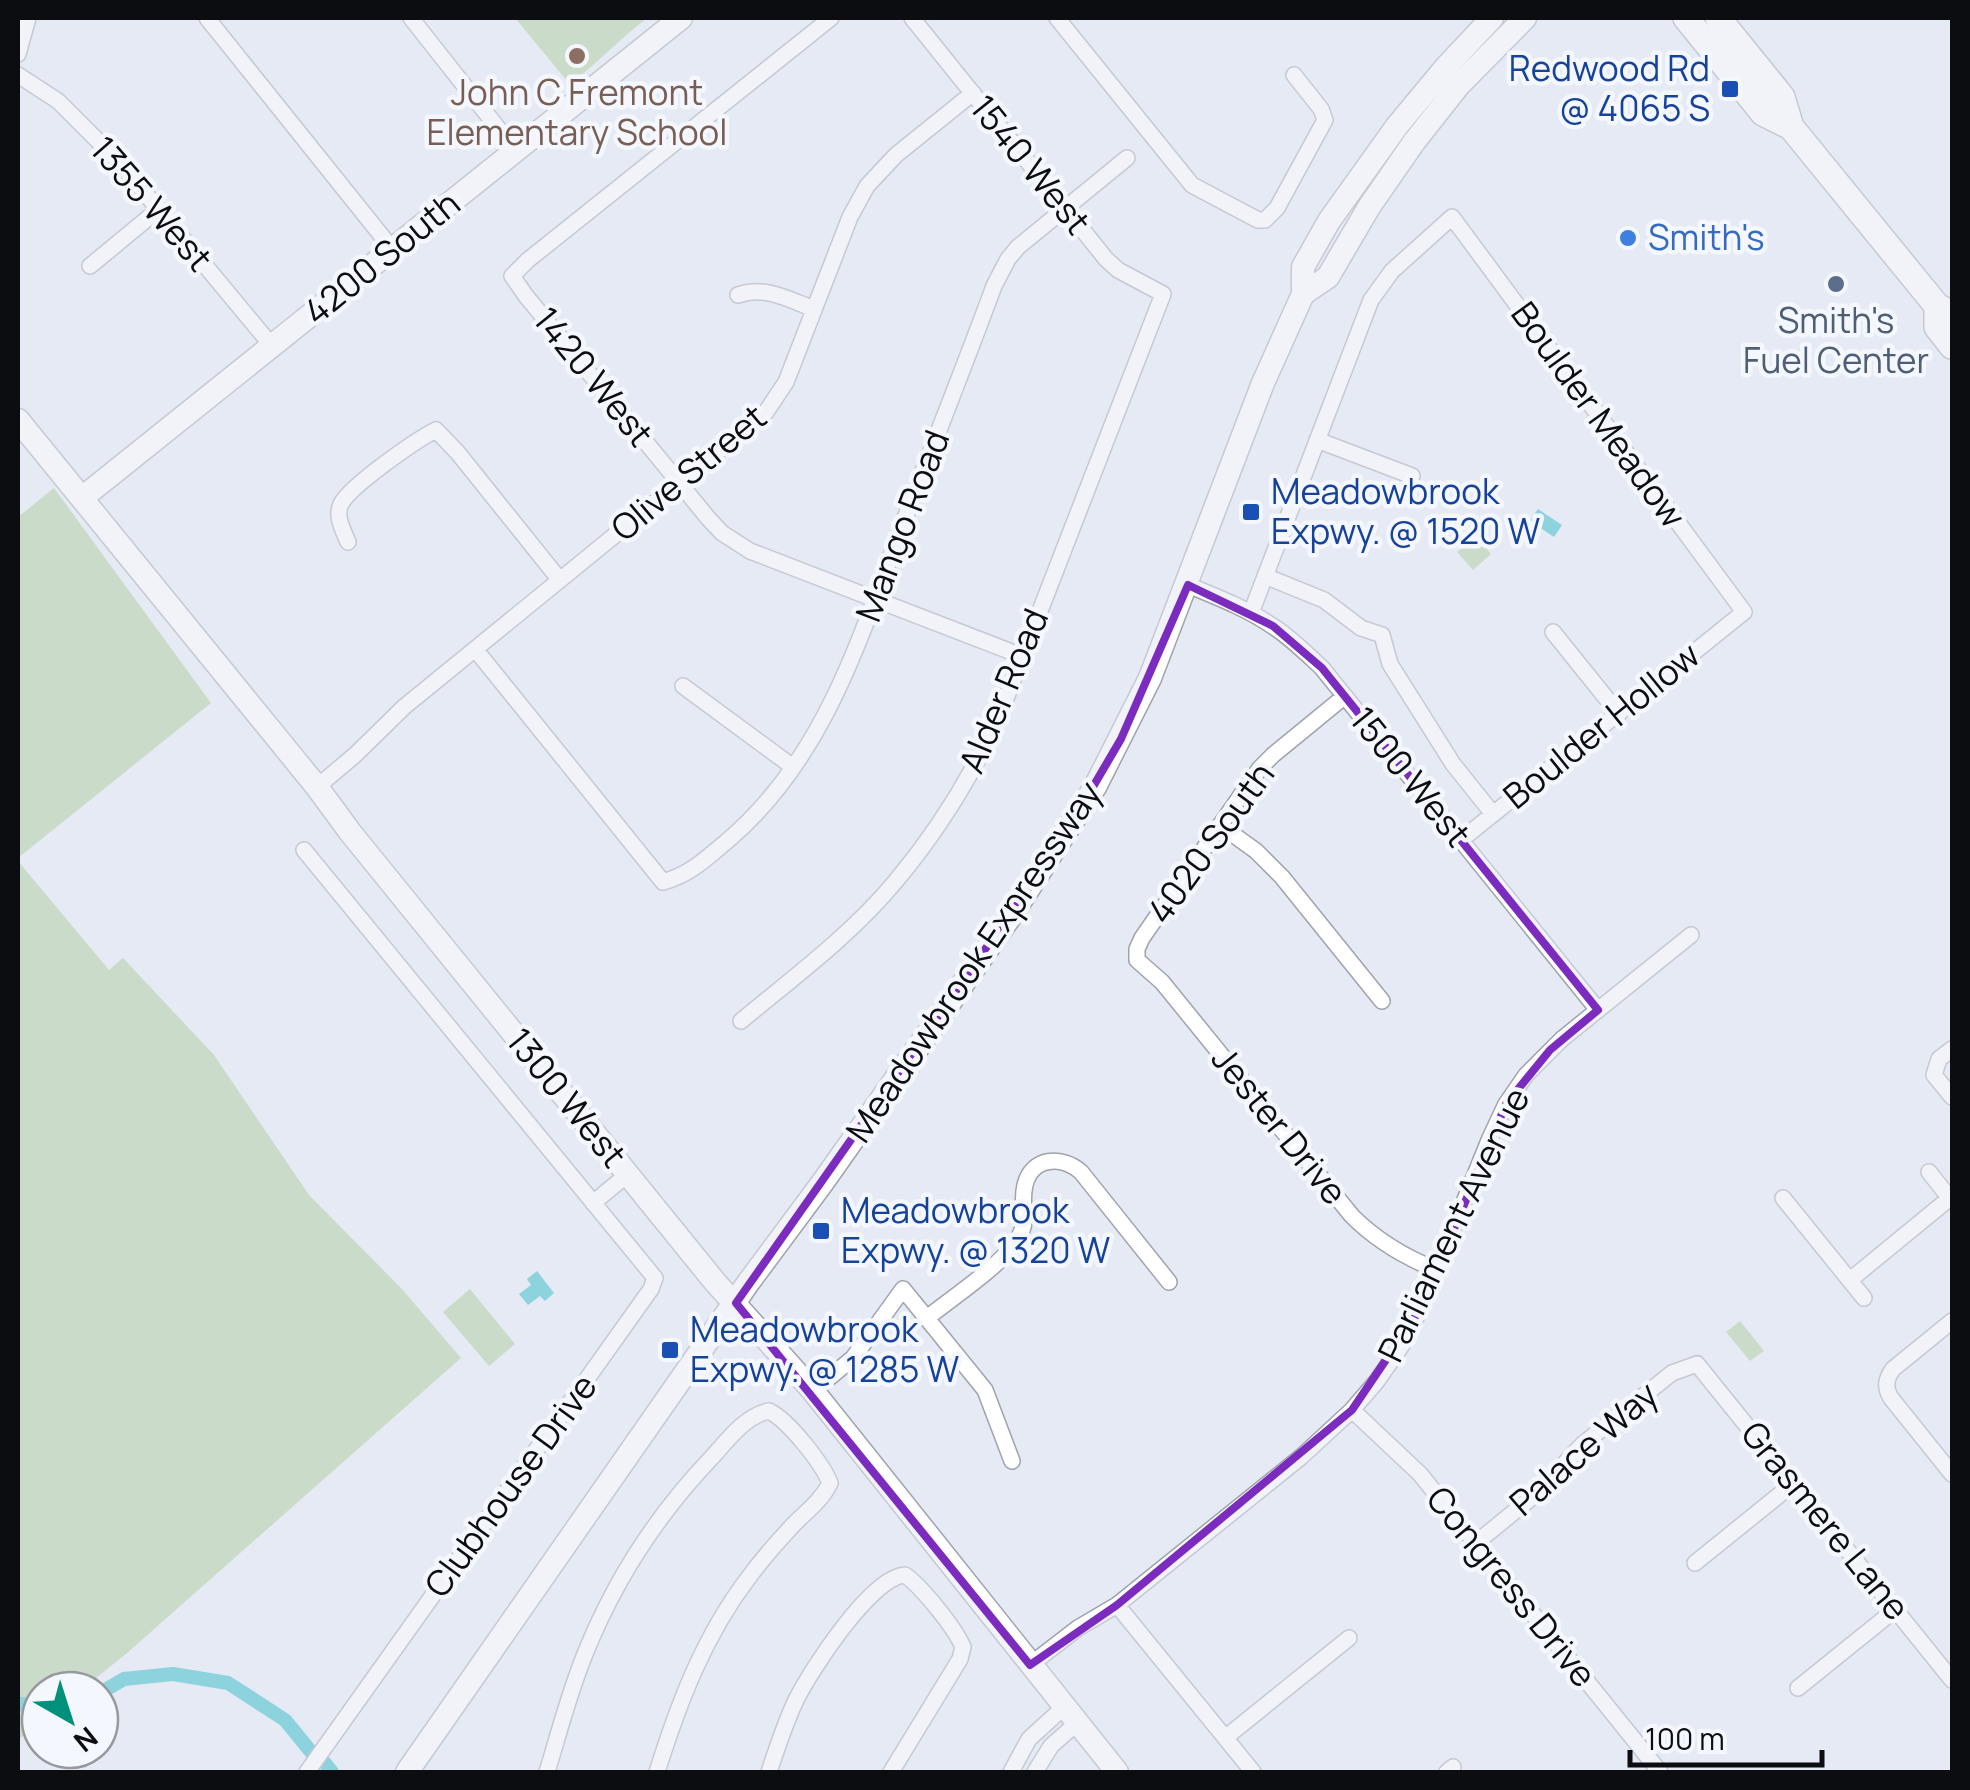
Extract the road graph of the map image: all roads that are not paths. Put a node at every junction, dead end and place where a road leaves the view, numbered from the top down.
1 (28, 18) edge
2 (207, 18) edge
3 (410, 18) edge
4 (681, 18) edge
5 (832, 18) edge
6 (912, 18) edge
7 (1057, 18) edge
8 (1492, 18) edge
9 (1524, 18) edge
10 (1686, 18) edge
11 (1718, 18) edge
12 (18, 54) edge
13 (18, 76) edge
14 (1294, 76) dead end
15 (973, 93) junction
16 (1396, 126) junction
17 (1791, 127) junction
18 (516, 151) junction
19 (1126, 158) dead end
20 (1369, 207) junction
21 (1065, 208) junction
22 (159, 209) junction
23 (392, 250) junction
24 (90, 266) dead end
25 (1163, 294) joint
26 (1303, 294) junction
27 (738, 295) dead end
28 (814, 309) junction
29 (1945, 310) edge
30 (272, 346) junction
31 (1952, 346) edge
32 (18, 420) edge
33 (1316, 440) junction
34 (1412, 476) dead end
35 (679, 484) junction
36 (82, 498) junction
37 (348, 542) dead end
38 (1265, 576) junction
39 (560, 580) junction
40 (1188, 585) junction
41 (875, 599) junction
42 (1744, 612) joint
43 (1251, 613) junction
44 (1554, 632) dead end
45 (475, 649) junction
46 (1022, 656) junction
47 (683, 686) dead end
48 (1345, 696) junction
49 (1619, 714) junction
50 (794, 768) junction
51 (317, 787) junction
52 (1493, 814) junction
53 (1220, 824) junction
54 (1460, 840) junction
55 (304, 850) dead end
56 (1691, 935) dead end
57 (1137, 960) joint
58 (1382, 1001) dead end
59 (1598, 1010) junction
60 (741, 1020) dead end
61 (1952, 1049) edge
62 (1952, 1098) edge
63 (1929, 1172) dead end
64 (628, 1174) junction
65 (1782, 1198) dead end
66 (1952, 1200) edge
67 (593, 1203) junction
68 (1437, 1270) junction
69 (1850, 1280) junction
70 (1170, 1282) dead end
71 (1864, 1298) dead end
72 (736, 1302) junction
73 (928, 1318) junction
74 (1952, 1322) edge
75 (1697, 1364) joint
76 (813, 1392) junction
77 (1352, 1410) junction
78 (1012, 1461) dead end
79 (1952, 1474) edge
80 (1794, 1483) junction
81 (1476, 1543) junction
82 (1696, 1562) dead end
83 (1117, 1606) junction
84 (1896, 1609) junction
85 (1349, 1638) dead end
86 (1030, 1665) junction
87 (1952, 1680) edge
88 (1798, 1688) dead end
89 (1070, 1715) junction
90 (1225, 1738) junction
91 (308, 1772) edge
92 (407, 1772) edge
93 (547, 1772) edge
94 (657, 1772) edge
95 (768, 1772) edge
96 (890, 1772) edge
97 (1011, 1772) edge
98 (1035, 1772) edge
99 (1117, 1772) edge
100 (1253, 1772) edge
101 (1660, 1772) edge

1 - 12 street
2 - 23 street
3 - 18 street
4 - 18 main road, 4200 South
5 - 35 street, 1420 West
6 - 15 street, 1540 West
7 - 14 street
8 - 16 main road, Meadowbrook Expressway
9 - 20 main road, Meadowbrook Expressway
10 - 17 main road
11 - 17 main road
13 - 22 street, 1355 West
15 - 21 street, 1540 West
15 - 28 street, Olive Street
16 - 20 main road
16 - 26 main road, Meadowbrook Expressway
17 - 29 main road
18 - 23 main road, 4200 South
19 - 21 street, Mango Road
20 - 26 main road, Meadowbrook Expressway
21 - 25 street, 1540 West
21 - 41 street, Mango Road
22 - 24 street
22 - 30 street, 1355 West
23 - 30 main road, 4200 South
25 - 46 street, Alder Road
26 - 40 main road, Meadowbrook Expressway
27 - 28 street
28 - 35 street, Olive Street
29 - 31 main road
30 - 36 main road, 4200 South
32 - 36 main road, 1300 West
33 - 34 street
33 - 38 street
33 - 42 street, Boulder Meadow
35 - 39 street, Olive Street
35 - 41 street, 1420 West
36 - 51 main road, 1300 West
37 - 39 street
38 - 43 street
38 - 52 street
39 - 45 street, Olive Street
40 - 43 street, 1500 West
40 - 72 main road, Meadowbrook Expressway
41 - 46 street, 1420 West
41 - 50 street, Mango Road
42 - 49 street, Boulder Hollow
43 - 48 street, 1500 West
44 - 49 street
45 - 50 street, Mango Road
45 - 51 street, Olive Street
46 - 60 street, Alder Road
47 - 50 street
48 - 53 street, 4020 South
48 - 54 street, 1500 West
49 - 52 street, Boulder Hollow
51 - 64 main road, 1300 West
52 - 54 street, Boulder Hollow
53 - 57 street, 4020 South
53 - 58 street
54 - 59 street, 1500 West
55 - 67 street, Clubhouse Drive
56 - 59 street, Parliament Avenue
57 - 68 street, Jester Drive
59 - 68 street, Parliament Avenue
61 - 62 street
63 - 66 street
64 - 67 street
64 - 72 main road, 1300 West
65 - 69 street
66 - 69 street
67 - 91 street, Clubhouse Drive
68 - 77 street, Parliament Avenue
69 - 71 street
70 - 73 street
72 - 76 main road, 1300 West
72 - 92 main road, Meadowbrook Expressway
73 - 76 street
73 - 78 street
74 - 79 street
75 - 80 street, Grasmere Lane
75 - 81 street, Palace Way
76 - 86 main road, 1300 West
77 - 81 street, Congress Drive
77 - 83 street, Parliament Avenue
80 - 82 street
80 - 84 street, Grasmere Lane
81 - 101 street, Congress Drive
83 - 86 street, Parliament Avenue
83 - 90 street
84 - 87 street, Grasmere Lane
84 - 88 street
85 - 90 street
86 - 89 main road, 1300 West
89 - 97 street
89 - 98 street
89 - 99 main road, 1300 West
90 - 100 street
93 - 94 street
95 - 96 street

